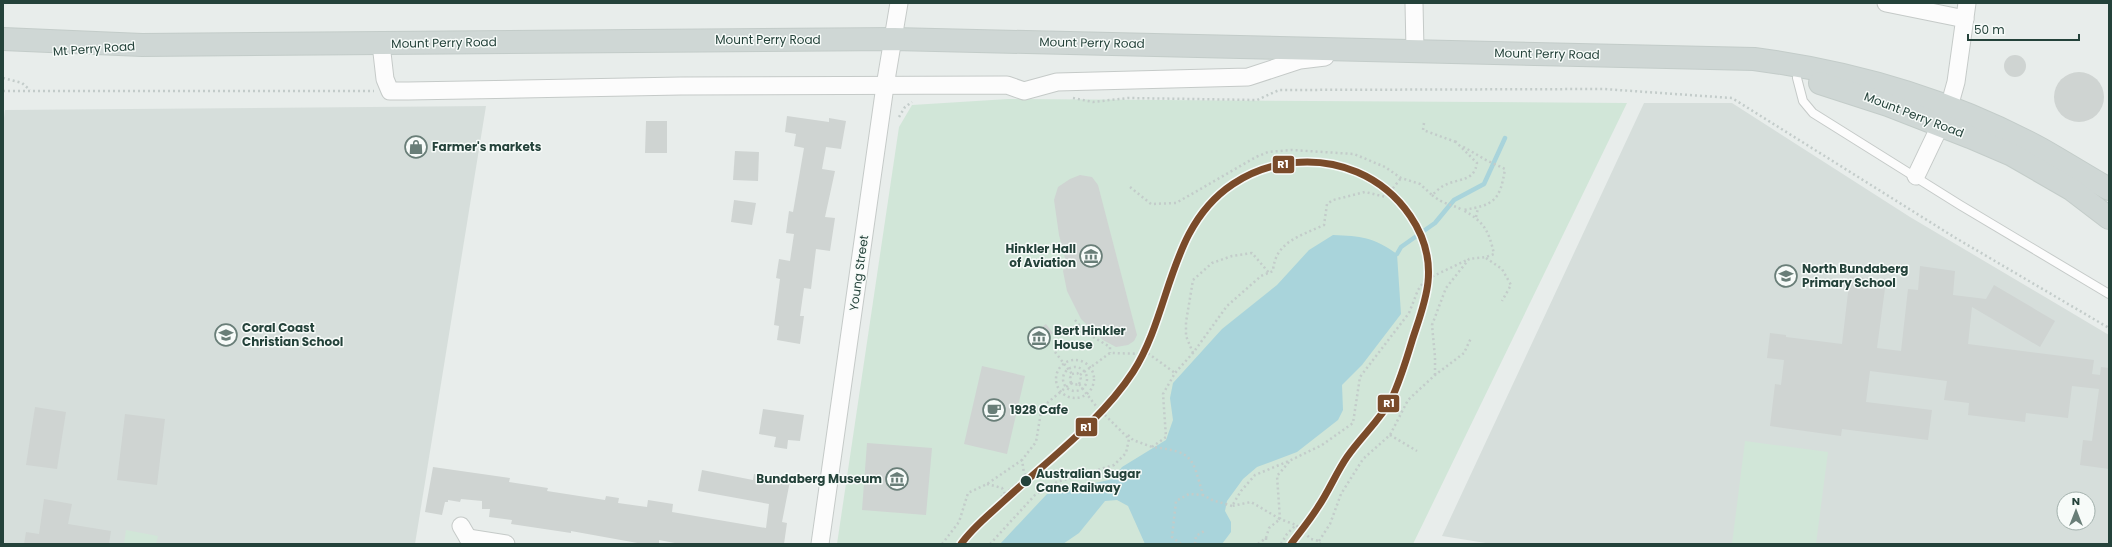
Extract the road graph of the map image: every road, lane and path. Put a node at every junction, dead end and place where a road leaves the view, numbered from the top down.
1 (899, 3) edge
2 (1414, 3) edge
3 (1886, 3) edge
4 (1966, 11) edge
5 (3, 39) edge
6 (894, 39) junction
7 (381, 44) junction
8 (142, 45) junction
9 (1405, 50) junction
10 (3, 54) edge
11 (1700, 58) junction
12 (3, 78) edge
13 (1797, 78) junction
14 (886, 86) junction
15 (31, 90) junction
16 (3, 91) edge
17 (390, 91) junction
18 (1072, 98) dead end
19 (914, 101) dead end
20 (1944, 116) junction
21 (899, 117) dead end
22 (1424, 123) dead end
23 (1455, 141) junction
24 (1916, 176) junction
25 (1401, 178) junction
26 (1130, 187) dead end
27 (2109, 190) edge
28 (1432, 195) junction
29 (1478, 208) junction
30 (1464, 210) junction
31 (1476, 217) junction
32 (2109, 218) edge
33 (1486, 257) junction
34 (1469, 259) junction
35 (1271, 274) junction
36 (2109, 294) edge
37 (1502, 301) dead end
38 (1075, 320) dead end
39 (2109, 328) edge
40 (1471, 338) dead end
41 (1055, 352) dead end
42 (1110, 353) junction
43 (1193, 353) junction
44 (1064, 363) junction
45 (1091, 367) junction
46 (1068, 369) junction
47 (1085, 372) junction
48 (1175, 373) junction
49 (1072, 374) junction
50 (1080, 375) junction
51 (1435, 375) junction
52 (1071, 383) junction
53 (1079, 384) junction
54 (1066, 386) junction
55 (1083, 388) junction
56 (1060, 391) junction
57 (1087, 394) junction
58 (1122, 430) junction
59 (1390, 435) junction
60 (1152, 447) junction
61 (1417, 451) dead end
62 (1022, 460) junction
63 (1289, 462) junction
64 (1037, 467) dead end
65 (1026, 476) junction
66 (987, 484) junction
67 (1005, 494) junction
68 (1203, 495) junction
69 (1001, 498) dead end
70 (1232, 506) junction
71 (1280, 519) junction
72 (1296, 525) junction
73 (1206, 530) dead end
74 (464, 536) edge
75 (1266, 538) junction
76 (1320, 542) edge
77 (506, 544) edge
78 (820, 544) edge
79 (942, 544) edge
80 (990, 544) edge
81 (1181, 544) edge
82 (1195, 544) edge
83 (1258, 544) edge
84 (1266, 544) edge
85 (1281, 544) edge

1 - 6 street, Young Street
2 - 9 street
3 - 4 street
4 - 20 street
5 - 8 main road, Mt Perry Road
6 - 7 main road, Mount Perry Road
6 - 9 main road, Mount Perry Road
6 - 14 street, Young Street
7 - 8 main road, Mount Perry Road
7 - 17 street
8 - 10 main road, Mt Perry Road
9 - 11 main road, Mount Perry Road
9 - 14 street, Mount Perry Road
11 - 13 main road, Mount Perry Road
11 - 20 main road, Mount Perry Road
12 - 15 path
13 - 20 main road, Mount Perry Road
13 - 24 lane
14 - 17 street, Mount Perry Road
14 - 78 street, Young Street
15 - 16 path
15 - 17 path
18 - 39 path
19 - 21 path
20 - 24 street
20 - 27 main road, Mount Perry Road
20 - 32 main road, Mount Perry Road
22 - 23 path
23 - 28 path
23 - 29 path
24 - 36 lane
25 - 26 path
25 - 28 path
25 - 35 path
28 - 30 path
29 - 30 path
29 - 31 path
30 - 31 path
31 - 33 path
33 - 34 path
33 - 37 path
34 - 51 path
34 - 63 path
35 - 43 path
35 - 43 path
38 - 42 path
40 - 51 path
41 - 44 path
42 - 45 path
42 - 48 path
43 - 48 path
44 - 45 path
44 - 46 path
44 - 56 path
45 - 47 path
45 - 57 path
46 - 47 path
46 - 49 path
46 - 54 path
47 - 50 path
47 - 55 path
48 - 60 path
49 - 50 path
49 - 52 path
50 - 53 path
51 - 59 path
52 - 53 path
52 - 54 path
53 - 55 path
54 - 55 path
54 - 56 path
55 - 57 path
56 - 57 path
56 - 62 path
57 - 58 path
58 - 60 path
58 - 80 path
59 - 61 path
59 - 76 path
60 - 68 path
62 - 65 path
62 - 66 path
63 - 70 path
63 - 71 path
64 - 65 path
65 - 67 path
66 - 67 path
66 - 79 path
67 - 69 path
68 - 70 path
68 - 81 path
70 - 71 path
71 - 72 path
71 - 75 path
72 - 76 path
72 - 85 path
73 - 82 path
74 - 77 street
75 - 83 path
75 - 84 path

